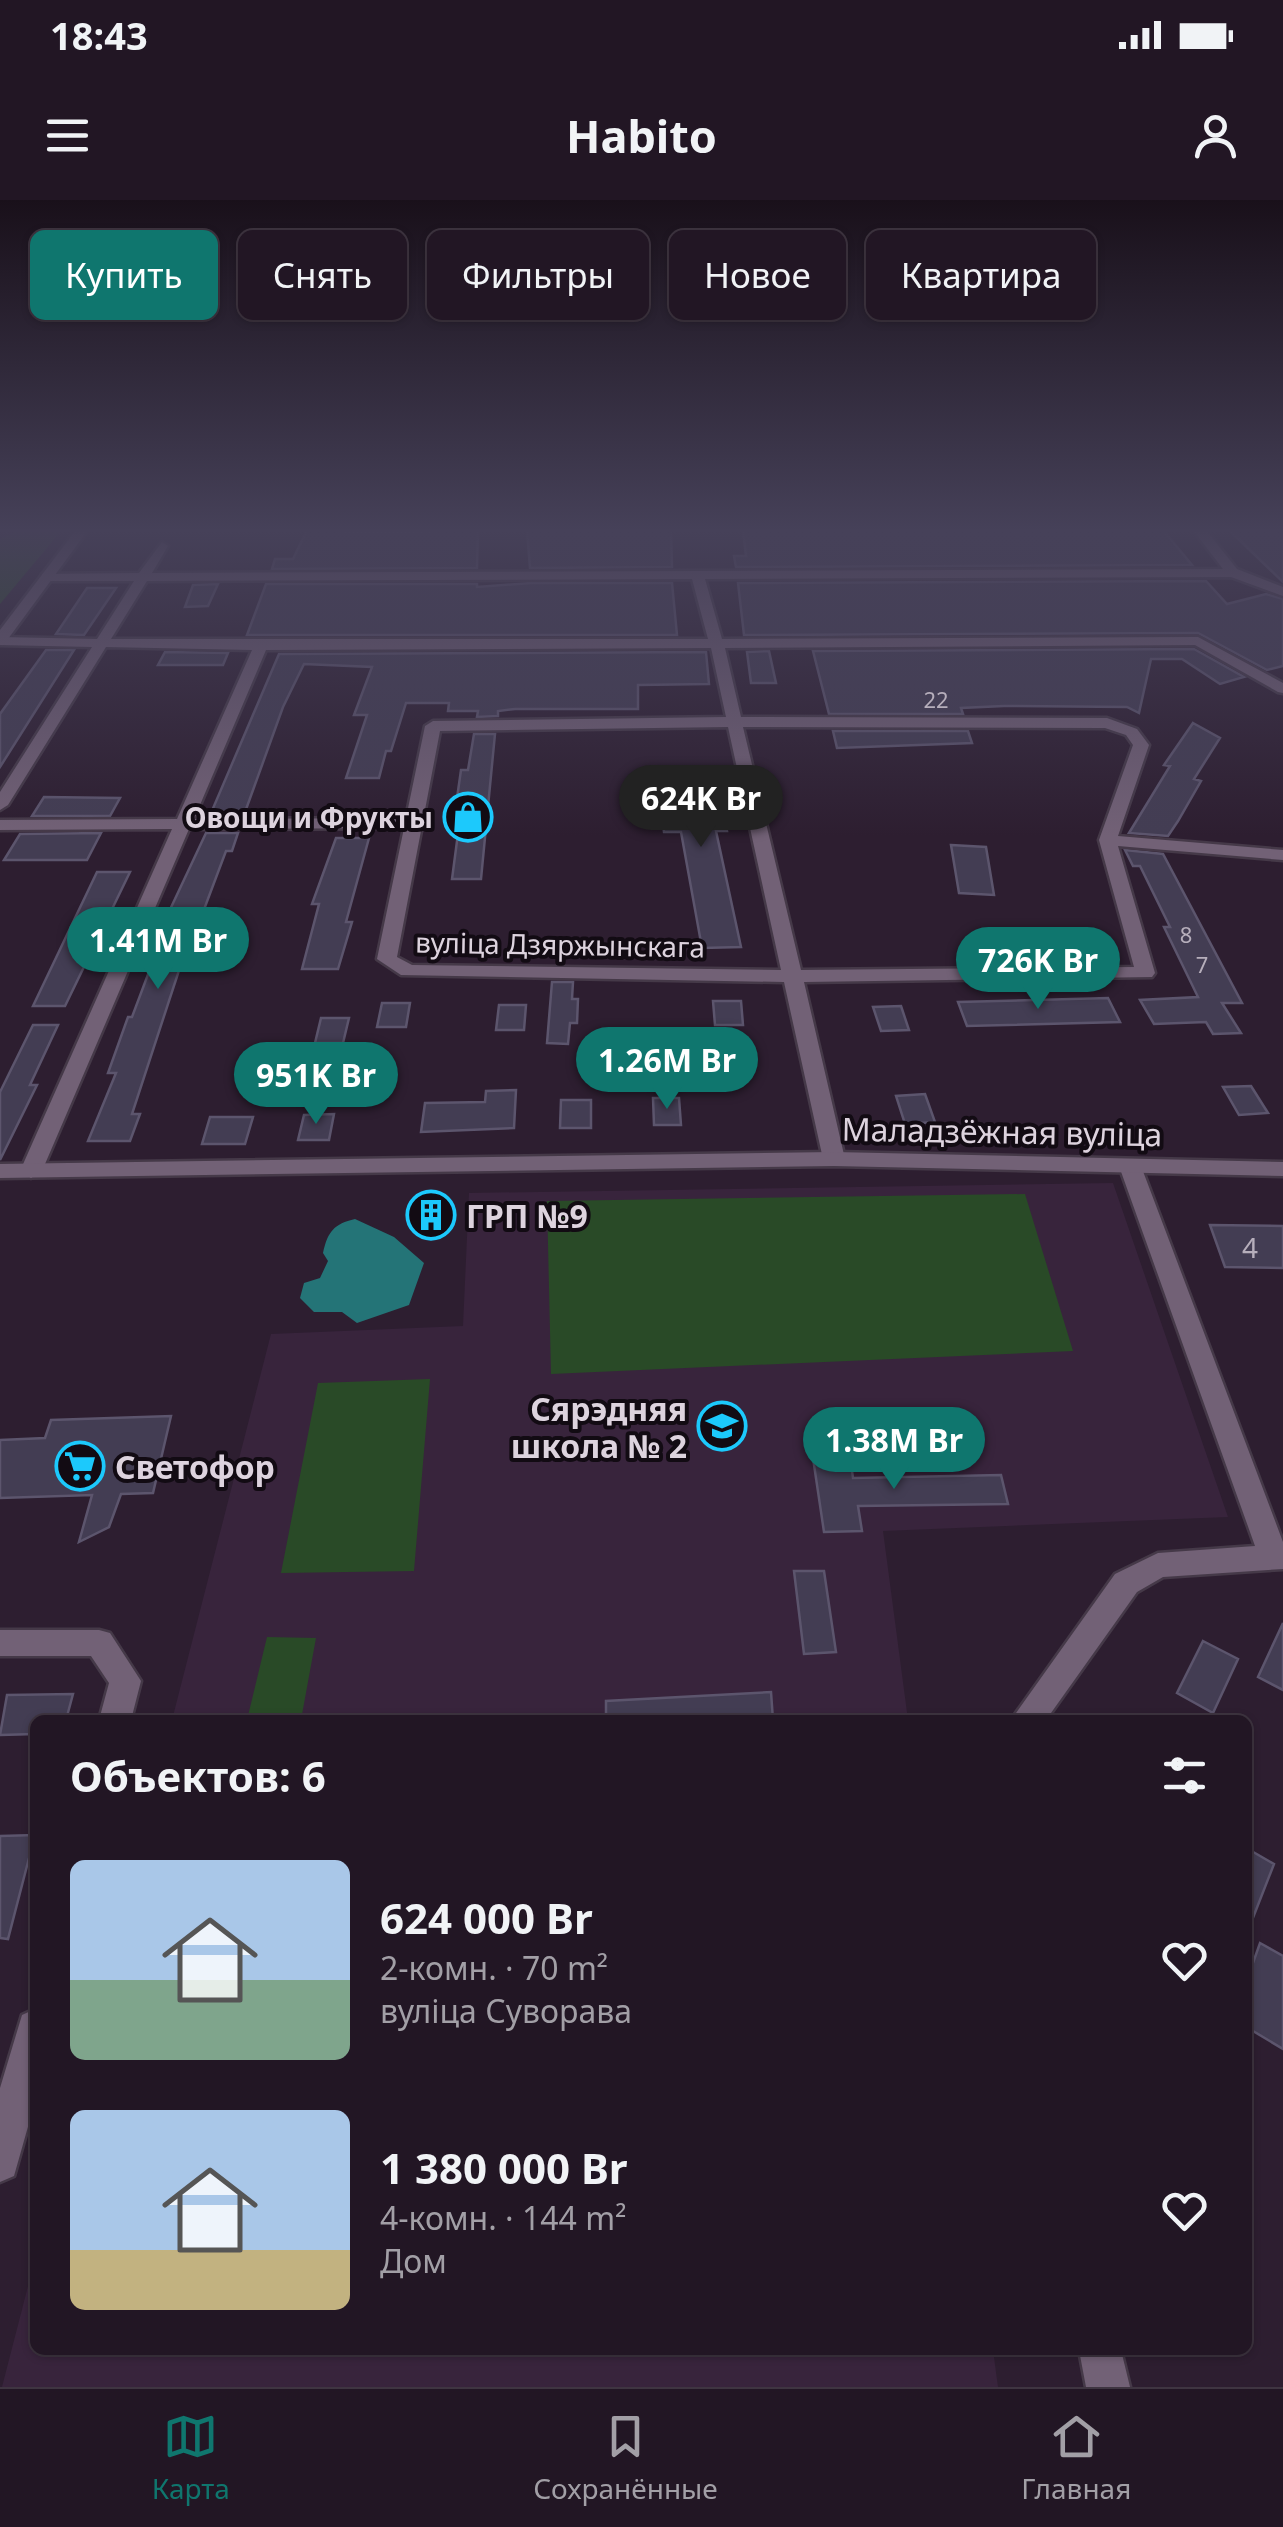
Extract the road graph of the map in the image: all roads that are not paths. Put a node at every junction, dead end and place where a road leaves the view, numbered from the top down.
1 (109, 632) edge
2 (713, 632) edge
3 (0, 640) edge
4 (102, 643) junction
5 (717, 644) junction
6 (261, 646) junction
7 (1283, 689) edge
8 (734, 722) junction
9 (0, 806) edge
10 (414, 823) junction
11 (184, 824) junction
12 (0, 825) edge
13 (1108, 840) junction
14 (1283, 856) edge
15 (793, 976) junction
16 (834, 1160) junction
17 (1130, 1166) junction
18 (1283, 1169) edge
19 (31, 1170) junction
20 (0, 1171) edge
21 (1279, 1556) edge
22 (0, 1643) edge
23 (116, 1715) edge
24 (1032, 1715) edge
25 (30, 2047) edge
26 (0, 2162) edge
27 (1101, 2355) edge
28 (1108, 2387) edge

1 - 4 street
2 - 5 street
3 - 4 street
4 - 6 street
4 - 9 street
5 - 6 street
5 - 7 street
5 - 8 street
6 - 11 street
8 - 10 street, вуліца Дзяржынскага
8 - 13 street
8 - 15 street
10 - 11 street
10 - 15 street, вуліца Дзяржынскага
11 - 12 street
11 - 19 street
13 - 14 street
13 - 15 street
15 - 16 street
16 - 17 street, Маладзёжная вуліца
16 - 19 street, Маладзёжная вуліца
17 - 18 street, Маладзёжная вуліца
17 - 21 street
19 - 20 street, Маладзёжная вуліца
21 - 24 street
22 - 23 street
25 - 26 street
27 - 28 street

